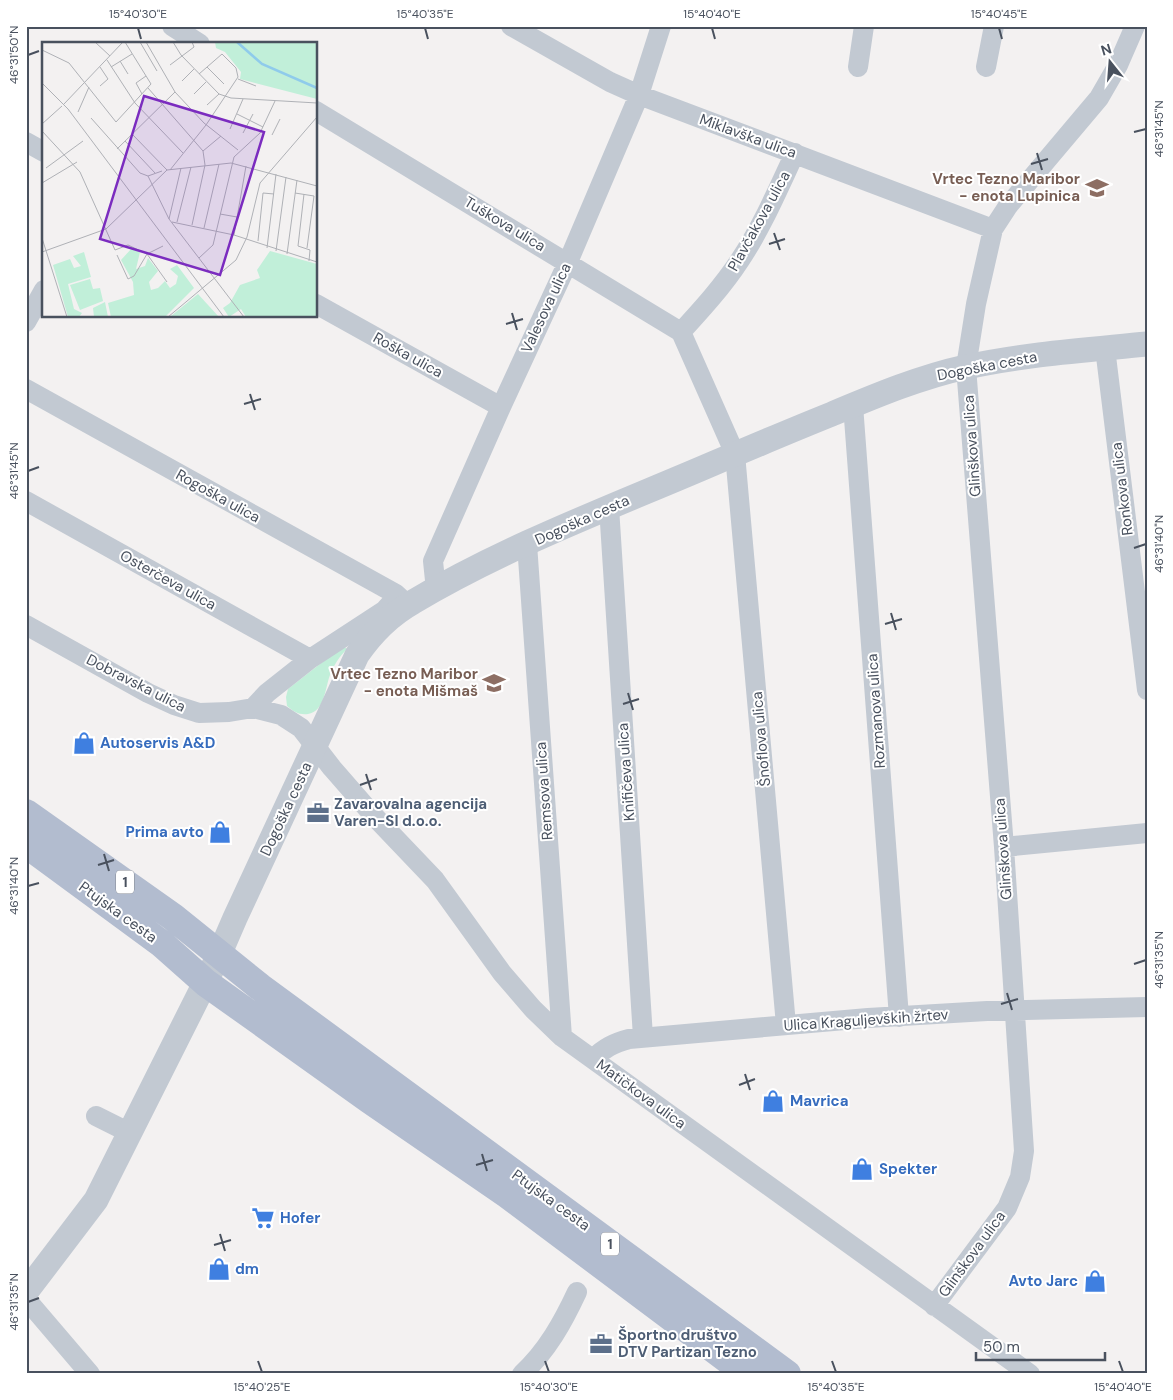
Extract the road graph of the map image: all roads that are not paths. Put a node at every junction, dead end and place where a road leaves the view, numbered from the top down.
1 (511, 26) edge
2 (661, 26) edge
3 (864, 26) edge
4 (994, 26) edge
5 (1135, 26) edge
6 (858, 67) dead end
7 (986, 67) dead end
8 (639, 95) junction
9 (318, 112) edge
10 (26, 142) edge
11 (42, 151) edge
12 (795, 153) junction
13 (993, 229) junction
14 (568, 262) junction
15 (42, 294) edge
16 (318, 305) edge
17 (26, 322) edge
18 (681, 332) junction
19 (1147, 344) edge
20 (1105, 348) junction
21 (966, 367) junction
22 (26, 389) edge
23 (853, 405) junction
24 (501, 407) junction
25 (735, 454) junction
26 (26, 501) edge
27 (610, 508) junction
28 (527, 544) junction
29 (436, 590) junction
30 (402, 599) junction
31 (26, 625) edge
32 (310, 659) junction
33 (1147, 690) edge
34 (252, 708) junction
35 (314, 747) junction
36 (26, 813) edge
37 (1147, 833) edge
38 (26, 844) edge
39 (1004, 847) junction
40 (220, 955) junction
41 (206, 983) junction
42 (1147, 1006) edge
43 (1014, 1011) junction
44 (899, 1017) junction
45 (786, 1025) junction
46 (562, 1037) junction
47 (643, 1038) junction
48 (593, 1059) junction
49 (96, 1116) dead end
50 (130, 1133) junction
51 (26, 1292) edge
52 (577, 1292) dead end
53 (26, 1299) edge
54 (934, 1306) junction
55 (90, 1374) edge
56 (522, 1374) edge
57 (747, 1374) edge
58 (787, 1374) edge
59 (1030, 1374) edge

1 - 8 street, Miklavška ulica
2 - 8 street, Valesova ulica
3 - 6 street
4 - 7 street
5 - 13 street
8 - 12 street, Miklavška ulica
8 - 14 street, Valesova ulica
9 - 14 street, Tuškova ulica
10 - 11 street
12 - 13 street, Miklavška ulica
12 - 18 street, Plavčakova ulica
13 - 21 street, Glinškova ulica
14 - 18 street, Tuškova ulica
14 - 24 street, Valesova ulica
15 - 17 street
16 - 24 street, Roška ulica
18 - 25 street
19 - 20 street, Dogoška cesta
20 - 21 street, Dogoška cesta
20 - 33 street, Ronkova ulica
21 - 23 street, Dogoška cesta
21 - 39 street, Glinškova ulica
22 - 30 street, Rogoška ulica
23 - 25 street, Dogoška cesta
23 - 44 street, Rozmanova ulica
24 - 29 street, Valesova ulica
25 - 27 street, Dogoška cesta
25 - 45 street, Šnoflova ulica
26 - 32 street, Osterčeva ulica
27 - 28 street, Dogoška cesta
27 - 47 street, Knifičeva ulica
28 - 29 street, Dogoška cesta
28 - 46 street, Remsova ulica
29 - 30 street, Dogoška cesta
30 - 32 street
30 - 35 street, Dogoška cesta
31 - 34 street, Dobravska ulica
32 - 34 street
34 - 35 street, Dobravska ulica
35 - 40 street, Dogoška cesta
35 - 46 street, Matičkova ulica
36 - 40 main road, Ptujska cesta / 1
37 - 39 street
38 - 41 main road, Ptujska cesta / 1
39 - 43 street, Glinškova ulica
40 - 41 street
40 - 58 main road, Ptujska cesta / 1
41 - 50 street
41 - 57 main road, Ptujska cesta / 1
42 - 43 street, Ulica Kraguljevških žrtev
43 - 44 street, Ulica Kraguljevških žrtev
43 - 54 street, Glinškova ulica
44 - 45 street, Ulica Kraguljevških žrtev
45 - 47 street, Ulica Kraguljevških žrtev
46 - 48 street, Matičkova ulica
47 - 48 street, Ulica Kraguljevških žrtev
48 - 54 street, Matičkova ulica
49 - 50 street
50 - 51 street
52 - 56 street
53 - 55 street
54 - 59 street, Matičkova ulica

